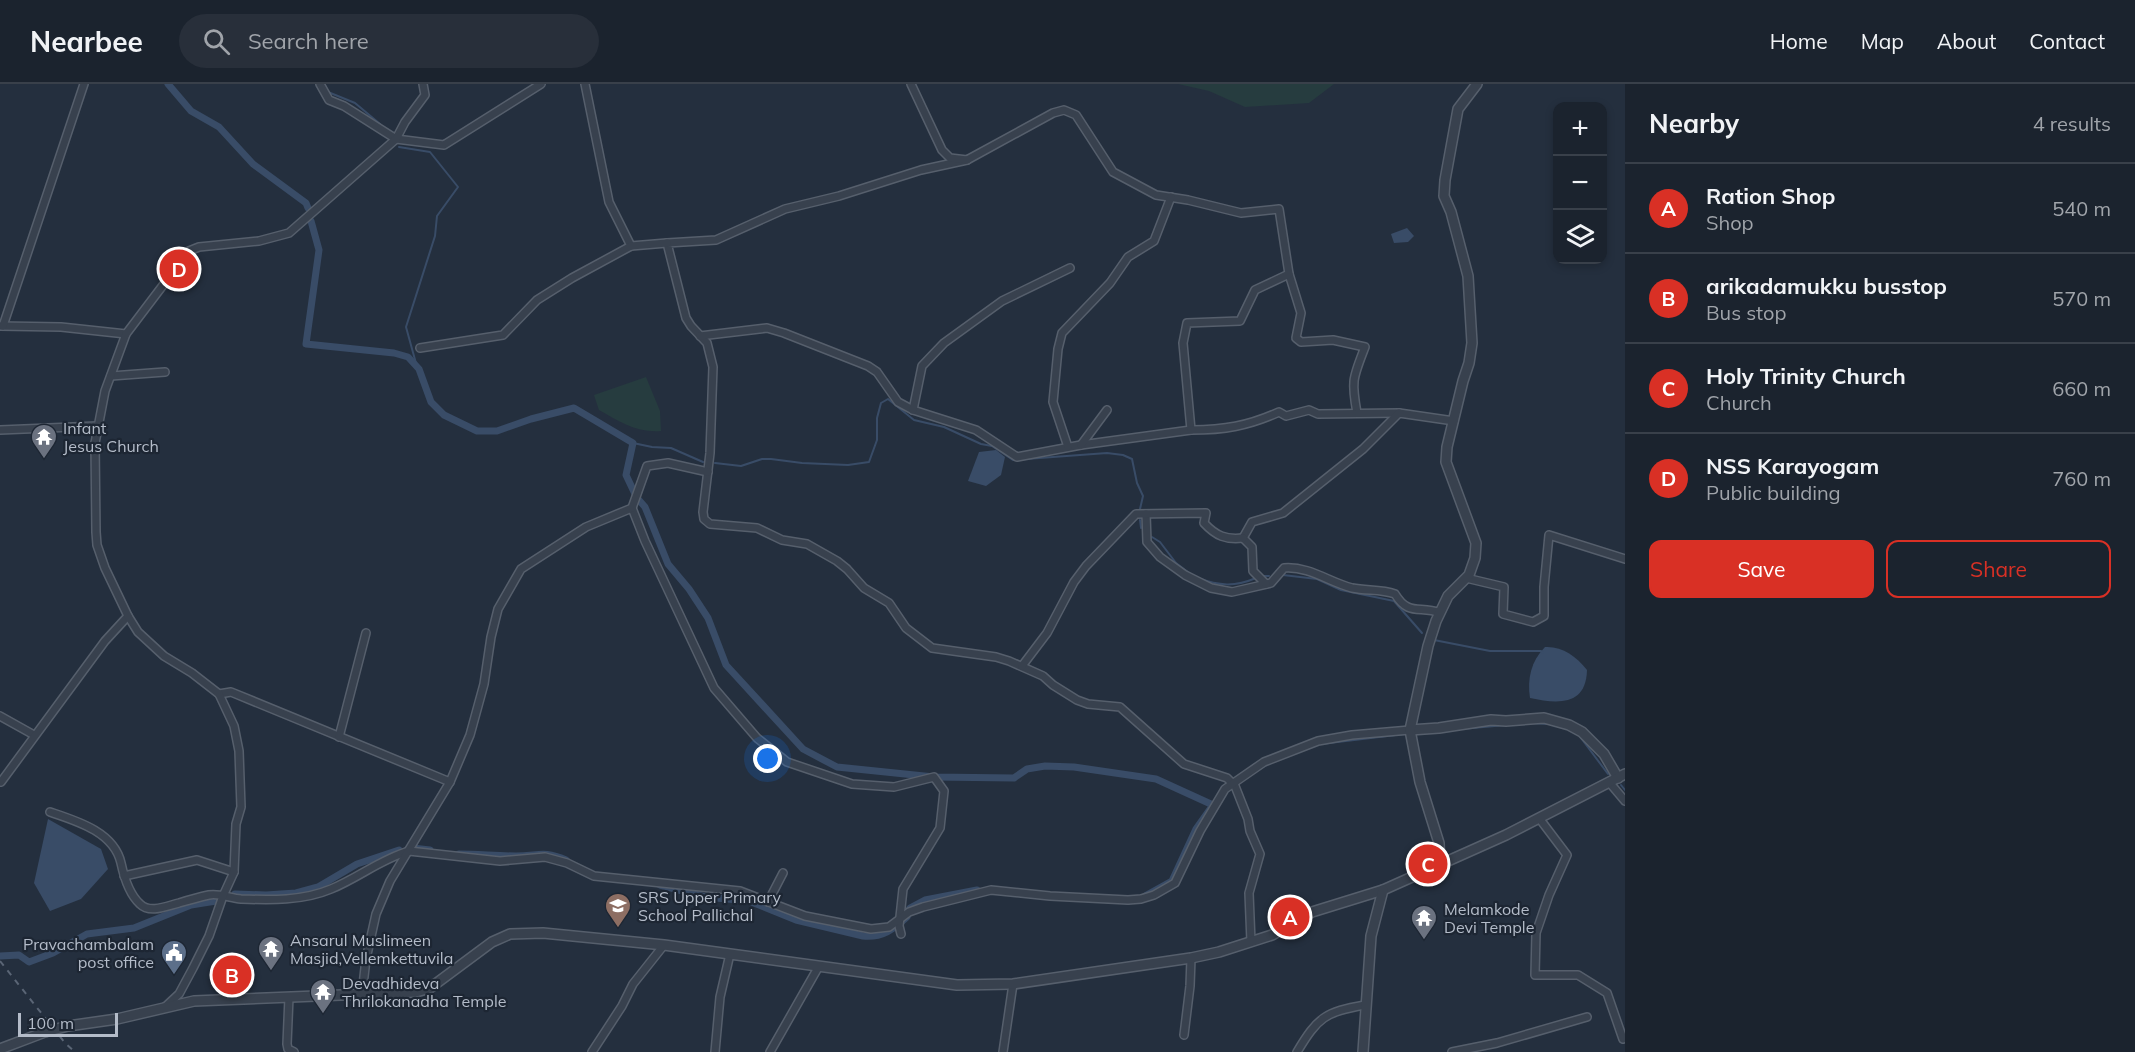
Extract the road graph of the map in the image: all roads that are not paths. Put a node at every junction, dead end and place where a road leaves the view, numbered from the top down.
1 (84, 84) edge
2 (320, 84) edge
3 (423, 84) edge
4 (541, 84) edge
5 (585, 84) edge
6 (911, 84) edge
7 (1477, 84) edge
8 (396, 139) junction
9 (968, 160) junction
10 (1171, 197) junction
11 (667, 243) junction
12 (632, 246) junction
13 (1070, 268) dead end
14 (1289, 274) junction
15 (2, 326) edge
16 (126, 334) junction
17 (700, 336) junction
18 (420, 348) dead end
19 (165, 372) dead end
20 (111, 376) junction
21 (913, 410) junction
22 (1107, 410) dead end
23 (1357, 413) junction
24 (1399, 413) junction
25 (1454, 421) junction
26 (97, 426) junction
27 (0, 430) edge
28 (1191, 430) junction
29 (1082, 445) junction
30 (1068, 447) junction
31 (708, 472) junction
32 (632, 508) junction
33 (1146, 514) junction
34 (1243, 538) junction
35 (1625, 559) edge
36 (1466, 578) junction
37 (1266, 584) junction
38 (1440, 613) junction
39 (128, 616) junction
40 (366, 633) dead end
41 (1022, 666) junction
42 (219, 694) junction
43 (0, 716) edge
44 (1410, 730) junction
45 (34, 735) junction
46 (339, 736) junction
47 (1617, 778) edge
48 (1, 782) edge
49 (450, 782) junction
50 (1233, 784) junction
51 (1625, 801) edge
52 (50, 812) dead end
53 (1539, 818) junction
54 (409, 851) junction
55 (1440, 865) junction
56 (234, 872) junction
57 (783, 873) dead end
58 (124, 876) junction
59 (1383, 890) junction
60 (223, 896) junction
61 (768, 902) junction
62 (900, 918) junction
63 (902, 934) dead end
64 (1251, 942) junction
65 (664, 945) junction
66 (730, 954) junction
67 (1191, 958) junction
68 (819, 966) junction
69 (1012, 984) junction
70 (362, 994) junction
71 (289, 997) junction
72 (1365, 1005) junction
73 (164, 1008) junction
74 (1587, 1017) dead end
75 (1184, 1035) dead end
76 (1623, 1039) dead end
77 (0, 1049) edge
78 (294, 1052) edge
79 (592, 1052) edge
80 (715, 1052) edge
81 (770, 1052) edge
82 (1003, 1052) edge
83 (1297, 1052) edge
84 (1363, 1052) edge
85 (1452, 1052) edge

1 - 15 street
2 - 8 street
3 - 8 street
4 - 8 street
5 - 12 street
6 - 9 street
7 - 25 street
8 - 16 street
9 - 10 street
9 - 11 street
10 - 14 street
10 - 30 street
11 - 12 street
11 - 17 street
12 - 18 street
13 - 21 street
14 - 23 street
14 - 28 street
15 - 16 street
16 - 20 street
17 - 21 street
17 - 31 street
19 - 20 street
20 - 26 street
21 - 30 street
22 - 29 street
23 - 24 street
23 - 28 street
24 - 25 street
24 - 34 street
25 - 36 street
26 - 27 street
26 - 39 street
28 - 29 street
29 - 30 street
31 - 32 street
31 - 41 street
32 - 49 street
32 - 62 street
33 - 34 street
33 - 37 street
33 - 41 street
34 - 37 street
35 - 36 street
36 - 38 street
37 - 38 street
38 - 44 street
39 - 42 street
39 - 45 street
40 - 46 street
41 - 50 street
42 - 46 street
42 - 56 street
43 - 45 street
44 - 47 street
44 - 50 street
44 - 55 street
45 - 48 street
46 - 49 street
47 - 51 street
47 - 53 street
49 - 54 street
50 - 62 street
50 - 64 street
52 - 58 street
53 - 55 street
53 - 76 street
54 - 60 street
54 - 61 street
54 - 70 street
55 - 59 street
56 - 58 street
56 - 60 street
57 - 61 street
58 - 60 street
59 - 64 street
59 - 72 street
60 - 73 street
61 - 62 street
62 - 63 street
64 - 67 street
65 - 66 street
65 - 70 street
65 - 79 street
66 - 68 street
66 - 80 street
67 - 69 street
67 - 75 street
68 - 69 street
68 - 81 street
69 - 82 street
70 - 71 street
71 - 73 street
71 - 78 street
72 - 83 street
72 - 84 street
73 - 77 street, bridge
74 - 85 street

